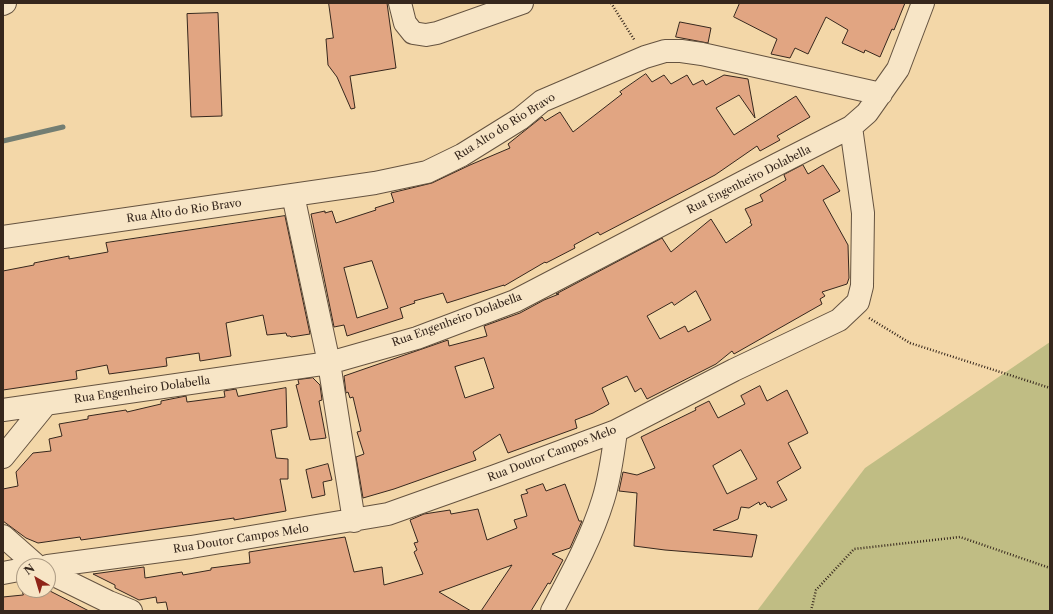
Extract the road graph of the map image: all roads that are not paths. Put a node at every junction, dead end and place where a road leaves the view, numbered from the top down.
1 (400, 3) edge
2 (522, 3) edge
3 (923, 3) edge
4 (882, 94) junction
5 (851, 127) junction
6 (294, 195) junction
7 (3, 237) edge
8 (329, 363) junction
9 (46, 404) junction
10 (3, 410) edge
11 (616, 431) junction
12 (3, 457) edge
13 (354, 521) junction
14 (3, 536) edge
15 (28, 558) edge
16 (56, 565) edge
17 (16, 571) edge
18 (3, 572) edge
19 (56, 577) edge
20 (107, 607) edge
21 (131, 611) edge
22 (552, 611) edge

1 - 2 street
3 - 4 street, Rua Engenheiro Dolabella
4 - 5 street, Rua Engenheiro Dolabella
4 - 6 street, Rua Alto do Rio Bravo
5 - 8 street, Rua Engenheiro Dolabella
5 - 11 street, Rua Doutor Campos Melo
6 - 7 street, Rua Alto do Rio Bravo
6 - 8 street
8 - 9 street, Rua Engenheiro Dolabella
8 - 13 street
9 - 10 street, Rua Engenheiro Dolabella
9 - 12 street
11 - 13 street, Rua Doutor Campos Melo
11 - 22 street
13 - 16 street, Rua Doutor Campos Melo
14 - 15 street
17 - 18 street
19 - 20 street
20 - 21 street

